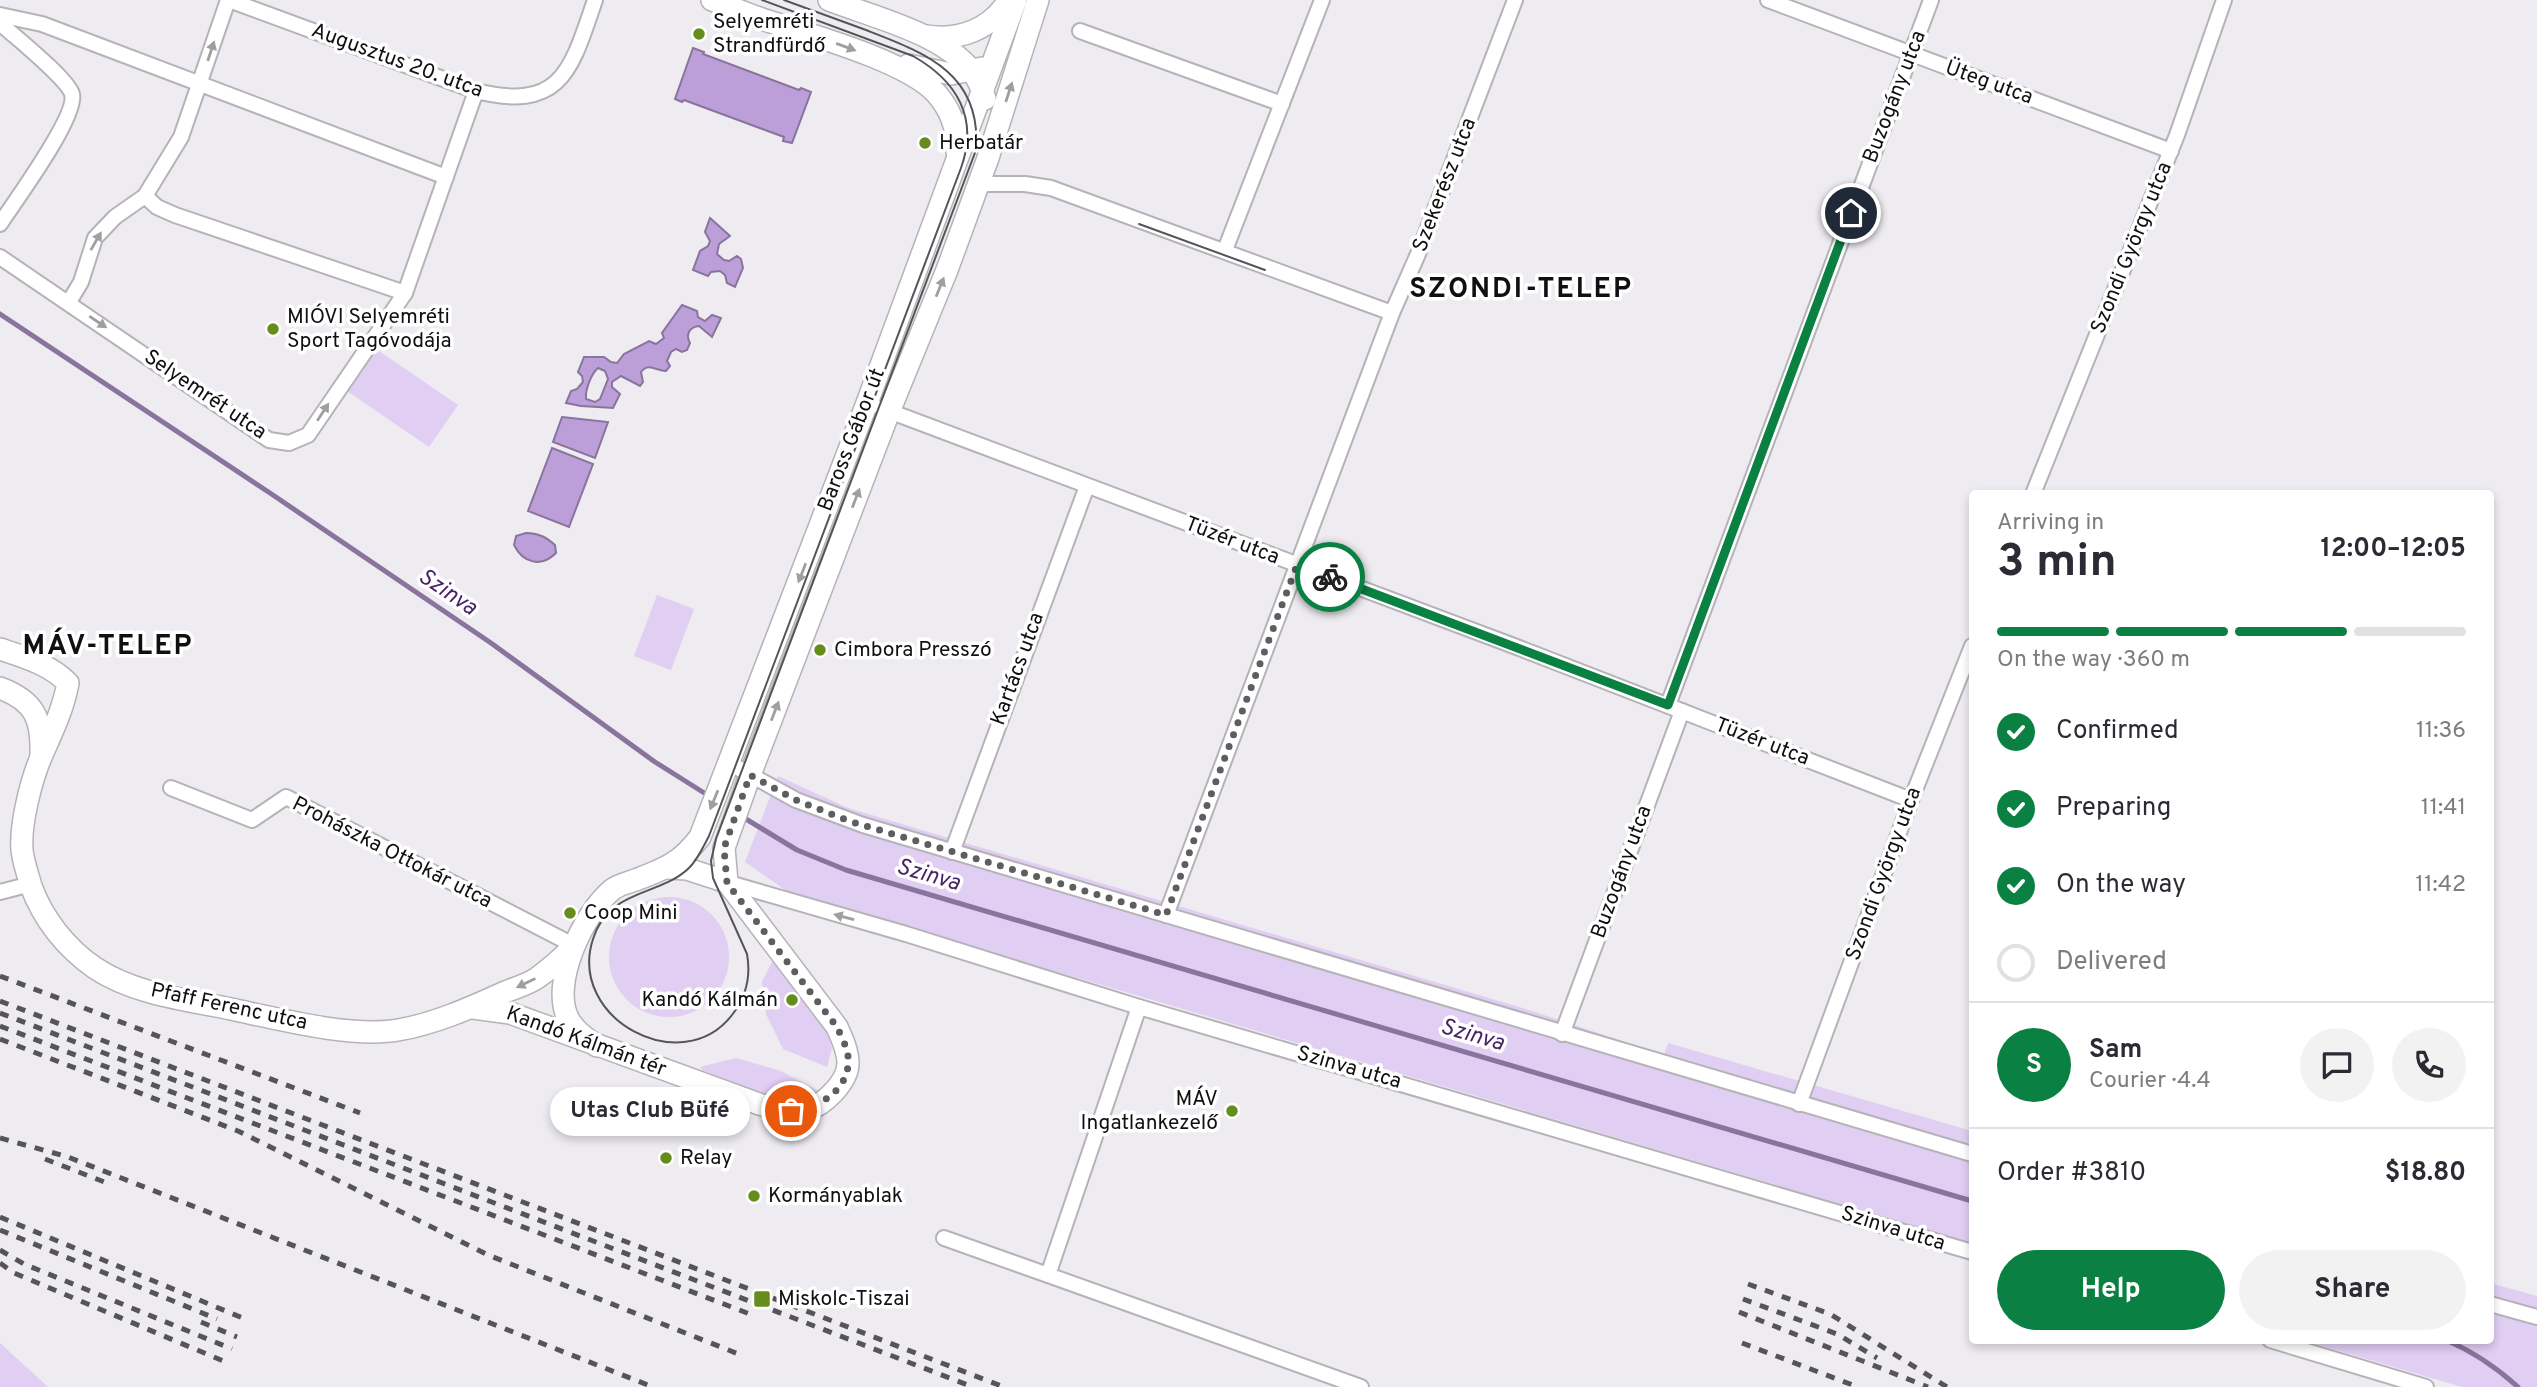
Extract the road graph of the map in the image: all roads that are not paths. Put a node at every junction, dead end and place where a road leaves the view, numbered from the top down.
1 (228, 0) edge
2 (595, 0) edge
3 (712, 0) edge
4 (829, 0) edge
5 (1009, 0) edge
6 (1016, 0) edge
7 (1038, 0) edge
8 (1322, 0) edge
9 (1513, 0) edge
10 (1768, 0) edge
11 (1931, 0) edge
12 (2224, 0) edge
13 (0, 15) edge
14 (0, 23) edge
15 (1029, 30) junction
16 (1080, 31) dead end
17 (924, 36) junction
18 (1911, 54) junction
19 (879, 59) junction
20 (993, 64) junction
21 (972, 71) junction
22 (200, 85) junction
23 (475, 91) junction
24 (982, 91) junction
25 (1282, 104) junction
26 (2171, 150) junction
27 (989, 153) junction
28 (956, 165) junction
29 (446, 177) junction
30 (979, 184) junction
31 (145, 196) junction
32 (0, 224) edge
33 (1225, 250) junction
34 (0, 257) edge
35 (405, 293) junction
36 (69, 302) junction
37 (1392, 313) junction
38 (867, 403) junction
39 (889, 412) junction
40 (1087, 486) junction
41 (2036, 490) edge
42 (1297, 565) junction
43 (0, 649) edge
44 (1969, 653) edge
45 (0, 688) edge
46 (1675, 708) junction
47 (41, 756) junction
48 (729, 763) junction
49 (750, 775) junction
50 (171, 788) dead end
51 (1910, 800) junction
52 (951, 852) junction
53 (667, 868) junction
54 (727, 883) junction
55 (31, 884) junction
56 (0, 892) edge
57 (1166, 915) junction
58 (575, 946) junction
59 (1139, 1007) junction
60 (471, 1008) junction
61 (1562, 1034) junction
62 (597, 1046) junction
63 (1799, 1104) junction
64 (1969, 1153) edge
65 (944, 1238) dead end
66 (1969, 1251) edge
67 (1048, 1275) junction
68 (2494, 1305) edge
69 (2537, 1317) edge
70 (2283, 1344) edge
71 (1361, 1387) edge
72 (2426, 1387) edge

22 -> 1 street
1 - 23 street, Augusztus 20. utca
2 - 23 street, Augusztus 20. utca
3 -> 19 street
4 - 17 street
5 - 17 street
6 - 20 street, Baross Gábor út
7 - 15 street, Baross Gábor út
8 - 25 street
9 - 37 street, Szekerész utca
10 - 18 street, Üteg utca
11 - 18 street, Buzogány utca
12 - 26 street, Szondi György utca
13 - 22 street
14 - 32 street
15 - 20 street
27 -> 15 street, Baross Gábor út
16 - 25 street
17 - 21 street
18 - 26 street, Üteg utca
18 - 46 street, Buzogány utca
19 - 21 street
19 - 28 street
20 - 21 street
20 - 24 street, Baross Gábor út
21 - 24 street
22 - 29 street
22 - 31 street
23 - 29 street, Selyemrét utca
24 - 27 street
24 - 28 street, Baross Gábor út
25 - 33 street
26 - 41 street, Szondi György utca
27 - 30 street, Baross Gábor út
28 - 38 street, Baross Gábor út
29 - 35 street, Selyemrét utca
30 - 33 street
39 -> 30 street, Baross Gábor út
31 - 35 street
36 -> 31 street
33 - 37 street
34 - 36 street, Selyemrét utca
36 -> 35 street, Selyemrét utca
37 - 42 street, Szekerész utca
38 - 39 street, Tüzér utca
38 -> 48 street, Baross Gábor út
39 - 40 street, Tüzér utca
49 -> 39 street, Baross Gábor út
40 - 42 street, Tüzér utca
40 - 52 street, Kartács utca
42 - 46 street, Tüzér utca
42 - 57 street, Szekerész utca
43 - 47 street, Pfaff Ferenc utca
44 - 51 street, Szondi György utca
45 - 47 street
46 - 51 street, Tüzér utca
46 - 61 street, Buzogány utca
47 - 55 street, Pfaff Ferenc utca
48 - 49 street
48 -> 53 street, Baross Gábor út
49 - 52 street
49 - 54 street, Baross Gábor út
50 - 58 street, Prohászka Ottokár utca
51 - 63 street, Szondi György utca
52 - 57 street
53 - 54 street
53 - 58 street
59 -> 54 street, Szinva utca
54 - 62 street, Kandó Kálmán tér
55 - 56 street
55 - 60 street, Pfaff Ferenc utca
57 - 61 street
58 -> 60 street, Kandó Kálmán tér
58 - 62 street
59 - 66 street, Szinva utca
59 - 67 street
60 - 62 street, Kandó Kálmán tér
61 - 63 street
63 - 64 street
65 - 67 street
67 - 71 street
68 - 69 street
70 - 72 street

